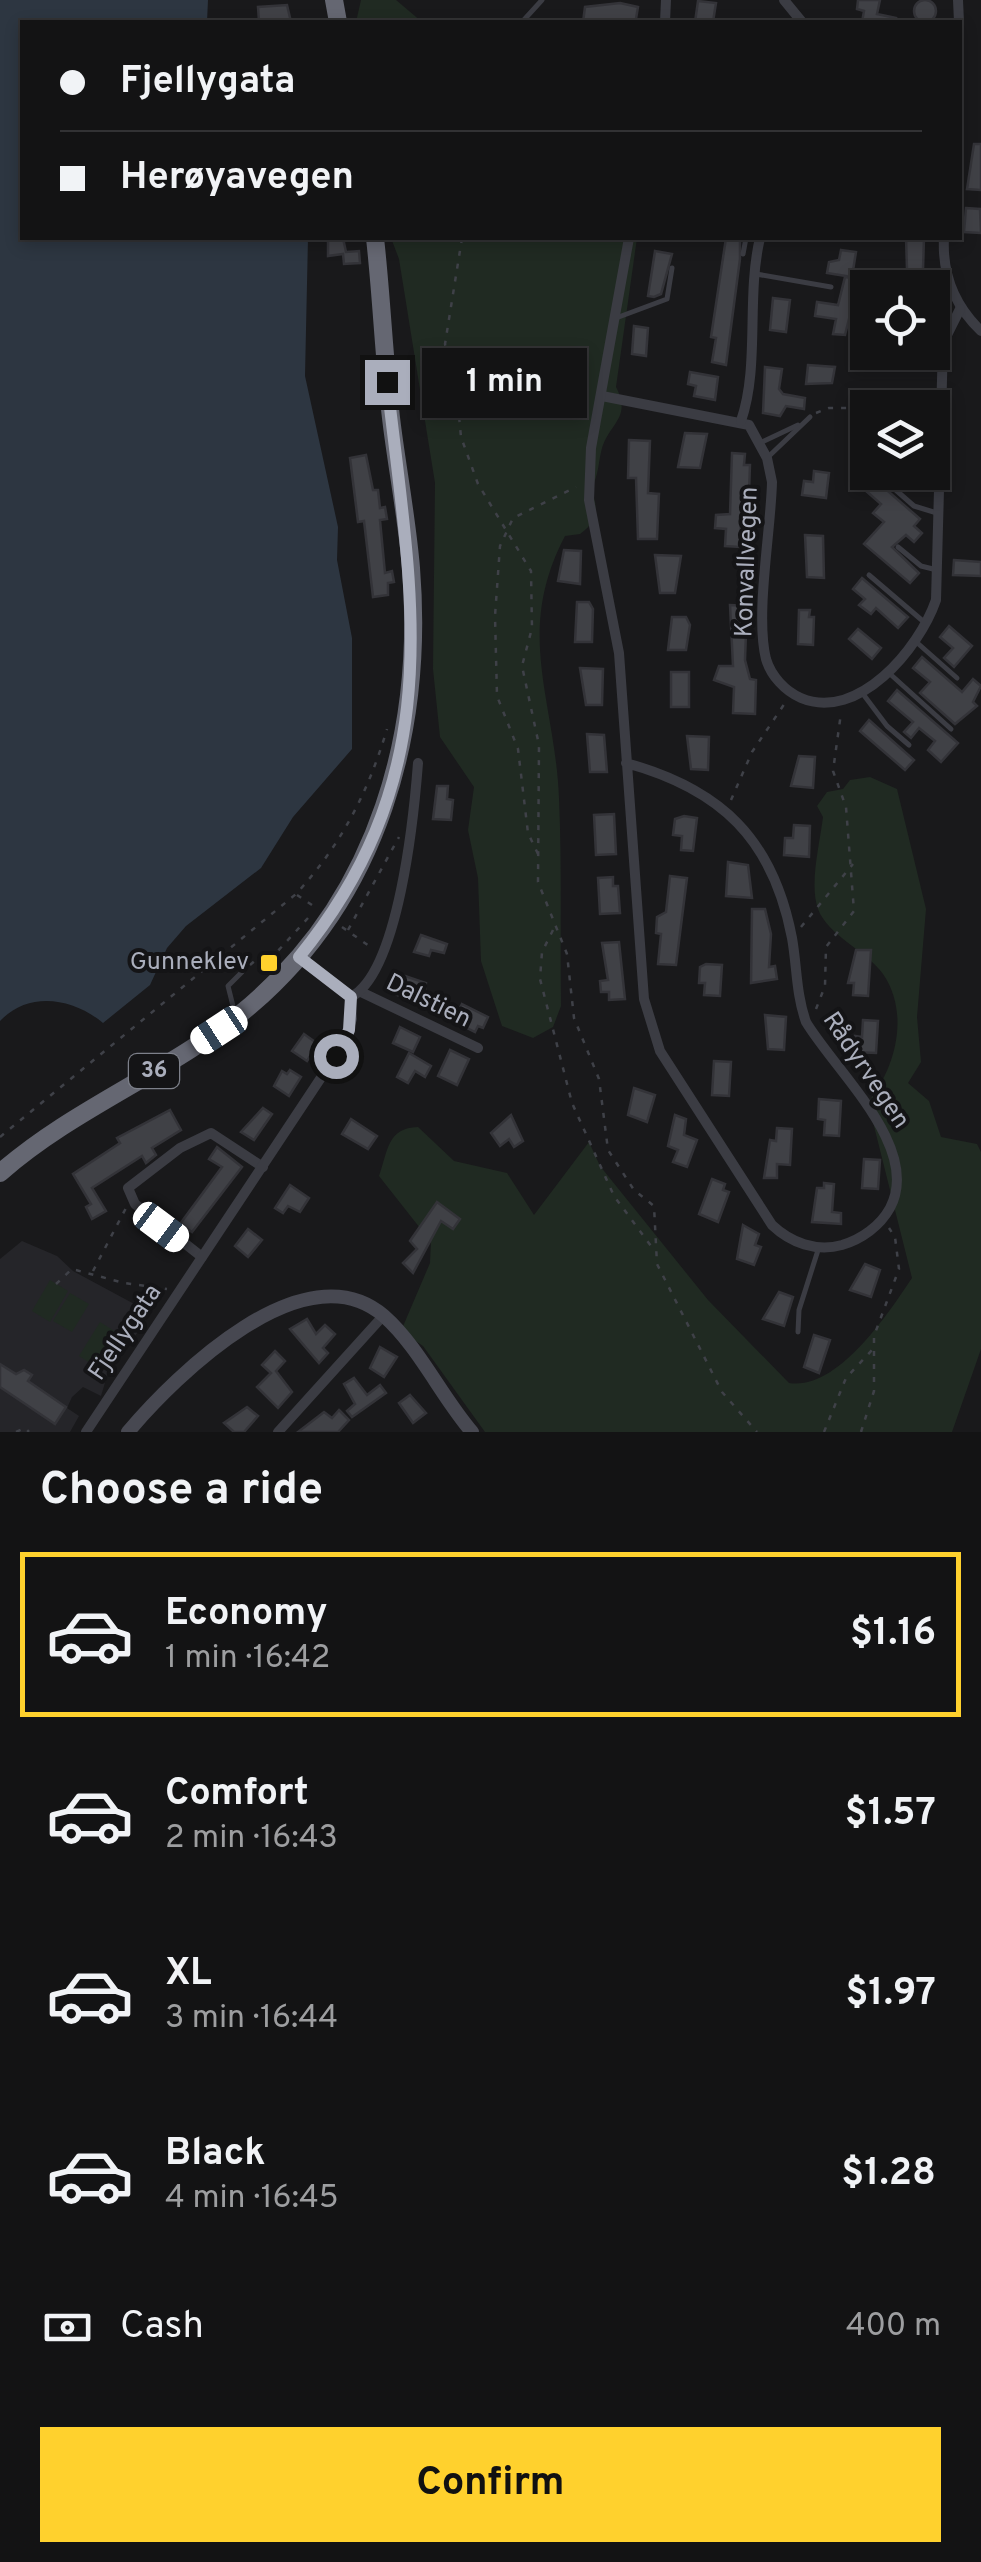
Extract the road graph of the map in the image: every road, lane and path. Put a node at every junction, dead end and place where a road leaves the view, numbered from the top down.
1 (542, 0) edge
2 (784, 0) edge
3 (524, 20) edge
4 (800, 20) edge
5 (375, 240) edge
6 (462, 240) edge
7 (629, 240) edge
8 (746, 240) edge
9 (760, 240) edge
10 (944, 240) edge
11 (743, 254) dead end
12 (672, 268) dead end
13 (754, 274) junction
14 (830, 287) dead end
15 (960, 309) junction
16 (616, 318) junction
17 (981, 331) edge
18 (939, 390) edge
19 (602, 396) junction
20 (850, 408) edge
21 (810, 417) joint
22 (740, 421) junction
23 (798, 425) junction
24 (760, 443) junction
25 (767, 458) junction
26 (589, 480) junction
27 (896, 490) edge
28 (937, 490) edge
29 (938, 514) junction
30 (506, 530) junction
31 (898, 547) dead end
32 (937, 570) junction
33 (869, 575) dead end
34 (926, 624) junction
35 (914, 640) junction
36 (886, 671) junction
37 (956, 678) dead end
38 (790, 693) junction
39 (863, 694) junction
40 (844, 702) junction
41 (388, 726) dead end
42 (951, 729) dead end
43 (909, 745) dead end
44 (418, 763) dead end
45 (626, 763) junction
46 (727, 810) junction
47 (410, 837) junction
48 (538, 856) junction
49 (853, 863) junction
50 (317, 908) dead end
51 (348, 930) dead end
52 (554, 930) junction
53 (790, 930) junction
54 (225, 953) junction
55 (299, 957) junction
56 (242, 972) junction
57 (356, 994) junction
58 (237, 1016) junction
59 (806, 1022) junction
60 (478, 1048) dead end
61 (0, 1137) edge
62 (264, 1167) junction
63 (0, 1173) edge
64 (131, 1199) junction
65 (882, 1220) junction
66 (818, 1248) junction
67 (655, 1252) junction
68 (202, 1257) junction
69 (92, 1272) junction
70 (56, 1284) dead end
71 (179, 1290) junction
72 (382, 1316) junction
73 (798, 1332) dead end
74 (872, 1350) junction
75 (464, 1429) edge
76 (16, 1432) edge
77 (29, 1432) edge
78 (86, 1432) edge
79 (128, 1432) edge
80 (278, 1432) edge
81 (757, 1432) edge
82 (824, 1432) edge
83 (861, 1432) edge

1 - 3 lane
2 - 4 street
5 - 55 highway, 36
6 - 30 path
7 - 16 street
8 - 11 lane
9 - 13 street
10 - 15 street
12 - 16 lane
13 - 14 lane
13 - 22 street
15 - 17 street
15 - 18 street
16 - 19 street
19 - 22 street
19 - 26 street
20 - 21 path
21 - 23 lane
22 - 24 street, Konvallvegen
23 - 24 lane
23 - 25 lane
24 - 25 street, Konvallvegen
25 - 38 street, Konvallvegen
26 - 30 path
26 - 45 street
27 - 29 lane
28 - 29 street
29 - 32 street
30 - 48 path
30 - 48 path
31 - 32 lane
32 - 34 street
33 - 34 lane
34 - 35 street
35 - 36 street
35 - 37 lane
36 - 39 street
36 - 42 lane
38 - 40 street
38 - 46 path
39 - 40 street
39 - 43 lane
40 - 49 path
41 - 54 path
44 - 47 street, Fjellygata
45 - 46 street, Rådyrvegen
45 - 66 street
46 - 53 street, Rådyrvegen
47 - 51 path
47 - 57 street, Fjellygata
48 - 52 path
49 - 53 path
49 - 59 path
50 - 56 path
52 - 67 path
52 - 67 path
53 - 59 street, Rådyrvegen
54 - 56 path
54 - 61 path
55 - 57 street
55 - 58 highway, 36
56 - 58 lane
57 - 60 street, Dalstien
57 - 62 street, Fjellygata
58 - 63 highway, 36
59 - 65 street, Rådyrvegen
62 - 64 street
62 - 68 street, Fjellygata
64 - 68 street
64 - 69 path
65 - 66 street
65 - 74 path
66 - 73 lane
67 - 81 path
68 - 71 street, Fjellygata
69 - 70 path
69 - 71 path
71 - 78 street, Fjellygata
72 - 75 main road
72 - 79 main road
72 - 80 street
74 - 82 path
74 - 83 path
76 - 77 path

